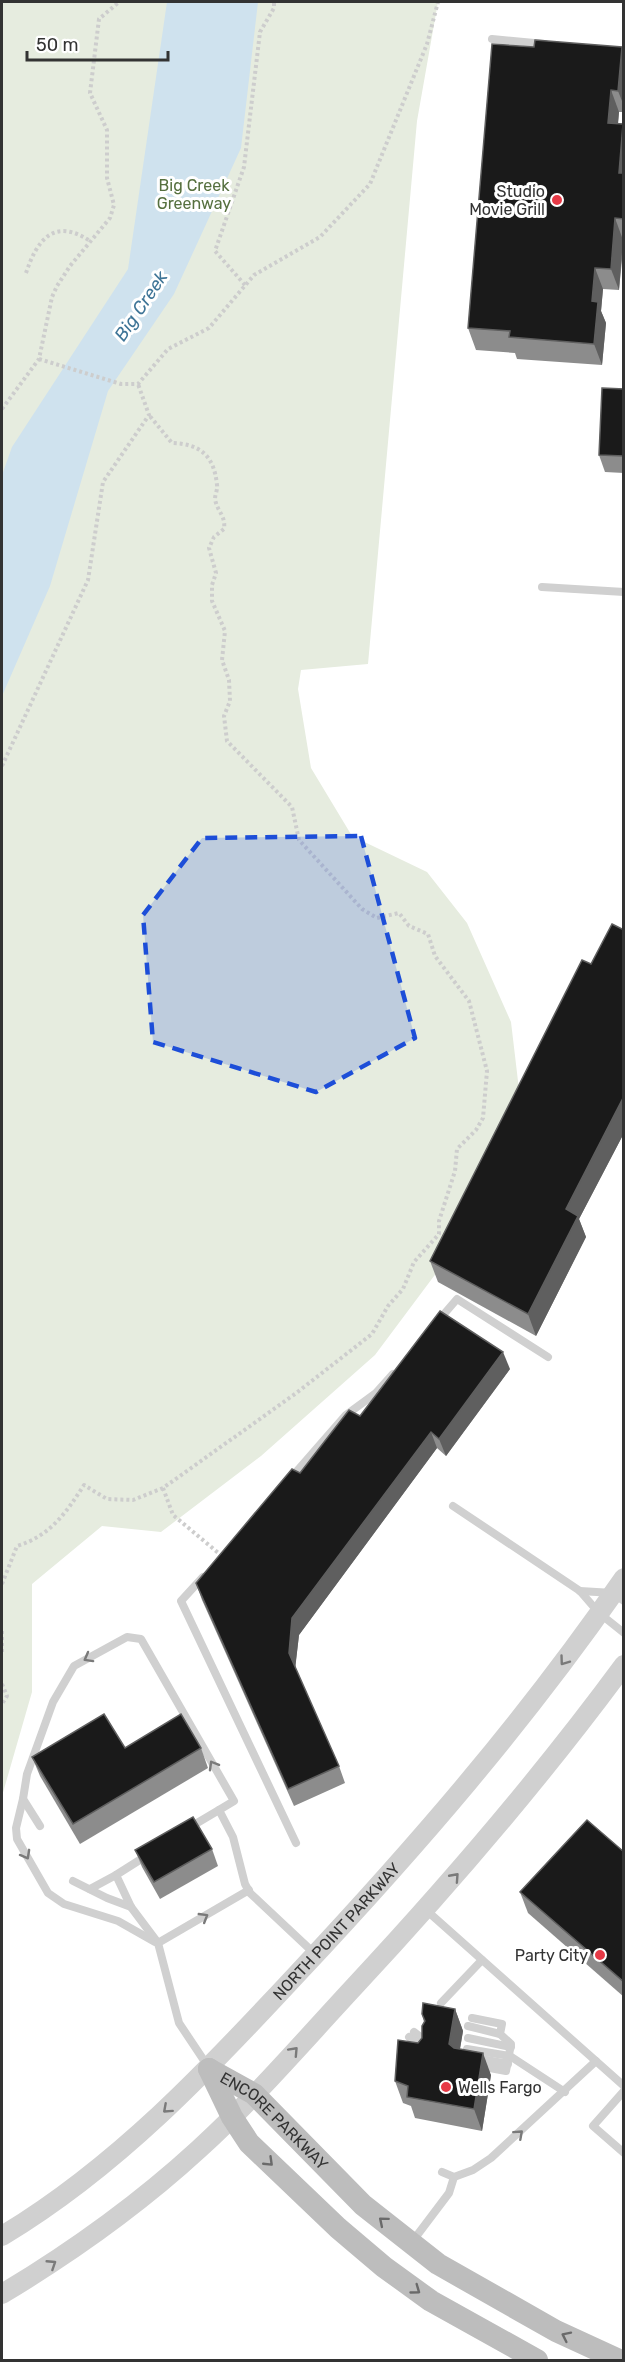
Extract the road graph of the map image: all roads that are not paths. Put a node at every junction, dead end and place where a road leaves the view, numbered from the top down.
1 (492, 39) dead end
2 (557, 45) edge
3 (542, 587) dead end
4 (624, 592) edge
5 (429, 1332) edge
6 (548, 1357) dead end
7 (402, 1364) edge
8 (282, 1489) edge
9 (453, 1506) dead end
10 (222, 1556) edge
11 (580, 1591) junction
12 (620, 1591) edge
13 (599, 1613) junction
14 (624, 1633) edge
15 (624, 1665) edge
16 (23, 1800) junction
17 (219, 1810) junction
18 (40, 1826) dead end
19 (175, 1837) edge
20 (296, 1843) dead end
21 (155, 1850) edge
22 (116, 1875) junction
23 (73, 1881) dead end
24 (90, 1889) junction
25 (249, 1890) junction
26 (131, 1907) junction
27 (426, 1910) junction
28 (158, 1943) junction
29 (316, 1955) junction
30 (482, 1960) junction
31 (445, 2012) edge
32 (470, 2022) dead end
33 (468, 2038) dead end
34 (425, 2050) joint
35 (508, 2059) junction
36 (596, 2061) junction
37 (209, 2069) junction
38 (624, 2086) edge
39 (624, 2091) edge
40 (565, 2092) junction
41 (254, 2094) junction
42 (232, 2117) junction
43 (624, 2153) edge
44 (442, 2172) dead end
45 (454, 2177) junction
46 (2, 2236) edge
47 (410, 2244) junction
48 (2, 2294) edge
49 (537, 2361) edge
50 (619, 2361) edge

1 - 2 lane
3 - 4 lane
5 - 6 lane
7 - 8 lane
9 - 11 lane
10 - 20 lane
11 - 12 lane
11 - 13 lane
12 - 13 street, NORTH POINT PARKWAY
13 - 14 lane
13 -> 29 street, NORTH POINT PARKWAY
27 -> 15 street
17 -> 16 lane
16 - 18 lane
16 -> 28 lane
17 - 19 lane
17 - 25 lane
21 - 22 lane
22 - 24 lane
22 - 26 lane
23 - 24 lane
24 - 26 lane
28 -> 25 lane
25 - 29 lane
26 - 28 lane
27 - 30 lane
41 -> 27 street
28 - 37 lane
29 - 37 street, NORTH POINT PARKWAY
30 - 31 lane
30 - 36 lane
32 - 35 lane
33 - 35 lane
34 - 34 lane
35 - 35 lane
35 - 40 lane
36 - 38 lane
36 - 40 lane
37 - 41 main road, ENCORE PARKWAY
37 - 42 main road, ENCORE PARKWAY
37 -> 46 street, NORTH POINT PARKWAY
39 - 43 lane
45 -> 40 lane
41 - 42 street
47 -> 41 main road, ENCORE PARKWAY
48 -> 42 street
42 -> 49 main road, ENCORE PARKWAY
44 - 45 lane
45 - 47 lane
50 -> 47 main road, ENCORE PARKWAY

